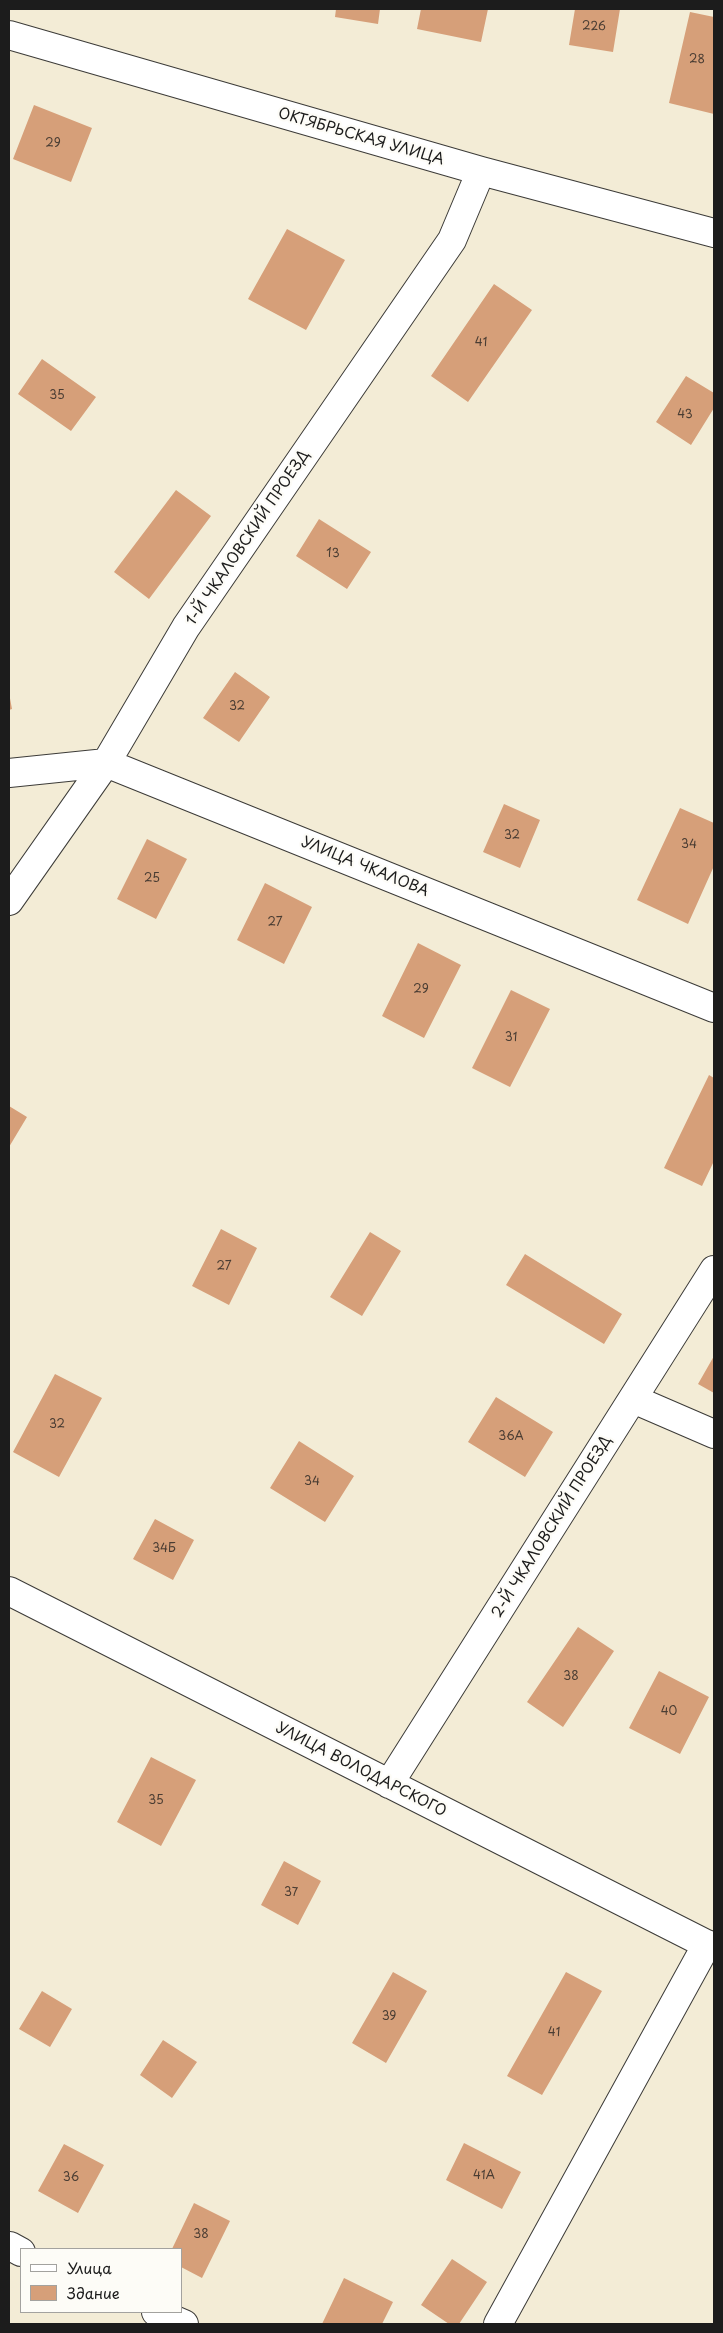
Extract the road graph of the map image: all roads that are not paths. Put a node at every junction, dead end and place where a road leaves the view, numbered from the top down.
1 (9, 35) edge
2 (480, 171) junction
3 (714, 233) edge
4 (106, 763) junction
5 (9, 774) edge
6 (9, 901) edge
7 (714, 1008) edge
8 (714, 1270) edge
9 (633, 1399) junction
10 (714, 1434) edge
11 (9, 1591) edge
12 (389, 1784) junction
13 (710, 1946) edge
14 (158, 2313) edge
15 (184, 2324) edge
16 (498, 2324) edge

1 - 2 street, ОКТЯБРЬСКАЯ УЛИЦА
2 - 3 street, ОКТЯБРЬСКАЯ УЛИЦА
2 - 4 street, 1-Й ЧКАЛОВСКИЙ ПРОЕЗД
4 - 5 street, УЛИЦА ЧКАЛОВА
4 - 6 street, 1-Й ЧКАЛОВСКИЙ ПРОЕЗД
4 - 7 street, УЛИЦА ЧКАЛОВА
8 - 9 street, 2-Й ЧКАЛОВСКИЙ ПРОЕЗД
9 - 10 street
9 - 12 street, 2-Й ЧКАЛОВСКИЙ ПРОЕЗД
11 - 12 street, УЛИЦА ВОЛОДАРСКОГО
12 - 13 street, УЛИЦА ВОЛОДАРСКОГО
13 - 16 street
14 - 15 street

